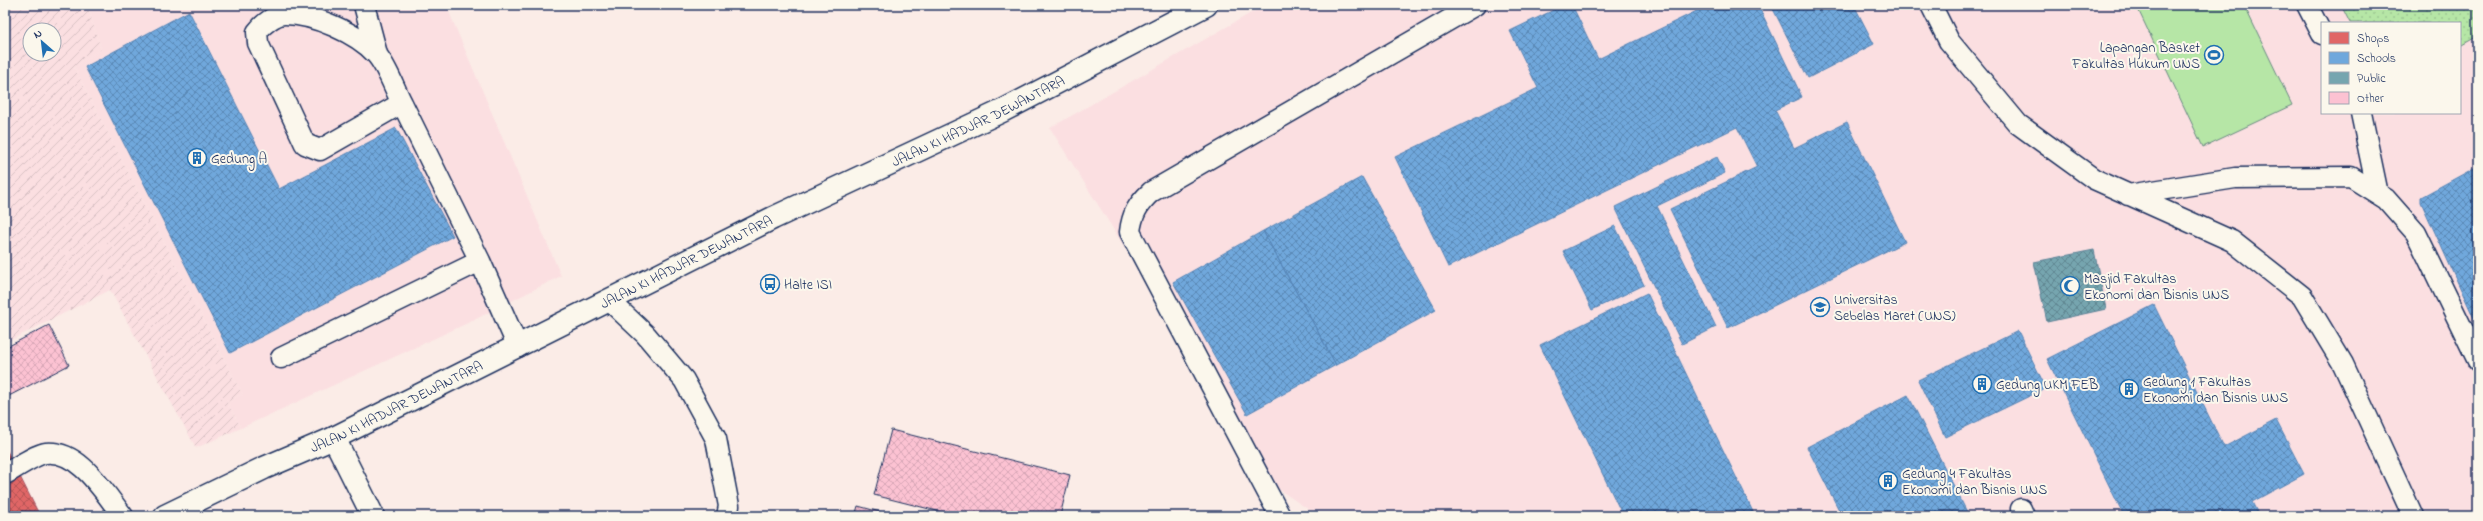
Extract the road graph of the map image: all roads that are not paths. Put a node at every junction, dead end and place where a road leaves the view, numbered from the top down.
1 (364, 5) edge
2 (1206, 5) edge
3 (1475, 5) edge
4 (1931, 5) edge
5 (2307, 5) edge
6 (2321, 32) edge
7 (377, 54) junction
8 (402, 103) junction
9 (2361, 114) edge
10 (2128, 194) junction
11 (2378, 194) junction
12 (480, 261) junction
13 (610, 301) junction
14 (518, 347) junction
15 (281, 358) dead end
16 (2478, 361) edge
17 (334, 438) junction
18 (5, 474) edge
19 (123, 516) edge
20 (165, 516) edge
21 (374, 516) edge
22 (727, 516) edge
23 (1280, 516) edge
24 (2413, 516) edge

1 - 7 lane
2 - 13 main road, JALAN KI HADJAR DEWANTARA
3 - 23 lane
4 - 10 lane
5 - 6 lane
7 - 8 lane
7 - 8 lane
8 - 12 lane
9 - 11 lane
10 - 11 lane
10 - 24 lane
11 - 16 lane
12 - 14 lane
12 - 15 lane
13 - 14 main road, JALAN KI HADJAR DEWANTARA
13 - 22 lane
14 - 17 main road, JALAN KI HADJAR DEWANTARA
17 - 20 main road, JALAN KI HADJAR DEWANTARA
17 - 21 main road
18 - 19 lane

